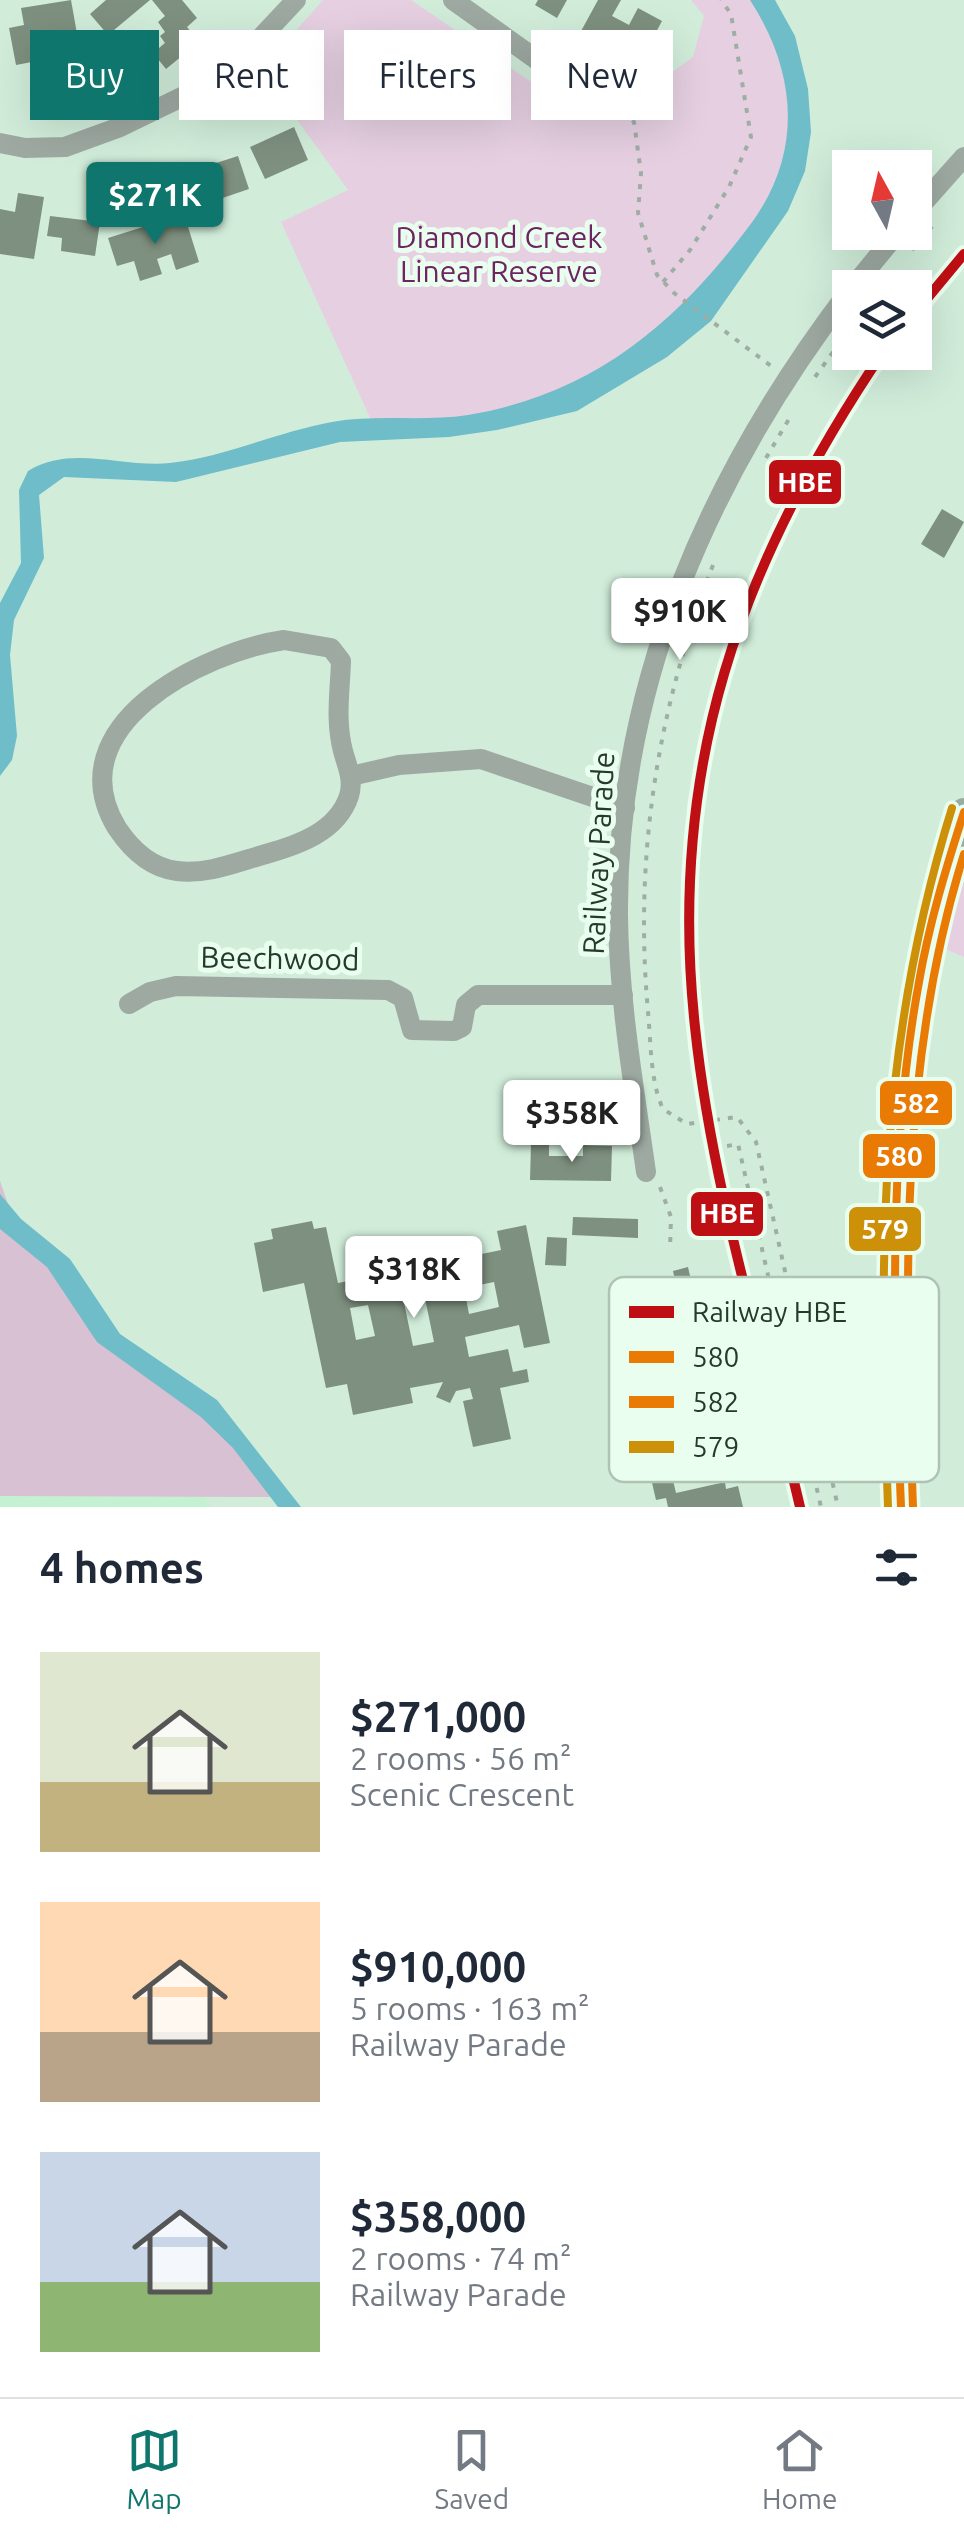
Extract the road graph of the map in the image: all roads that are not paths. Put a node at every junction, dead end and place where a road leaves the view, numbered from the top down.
1 (296, 0) edge
2 (452, 0) edge
3 (531, 56) edge
4 (0, 143) edge
5 (964, 157) edge
6 (932, 193) edge
7 (883, 250) edge
8 (867, 270) edge
9 (832, 315) edge
10 (351, 776) junction
11 (625, 808) junction
12 (964, 812) edge
13 (623, 995) junction
14 (129, 1004) dead end
15 (646, 1172) road end
16 (896, 1277) edge
17 (900, 1482) edge
18 (901, 1507) edge

1 - 4 street
2 - 3 street
5 - 6 street
7 - 8 street, Railway Parade
9 - 11 street, Railway Parade
10 - 10 street
10 - 11 street
11 - 13 street, Railway Parade
12 - 16 main road
13 - 14 street, Beechwood
13 - 15 street, Railway Parade
17 - 18 main road

